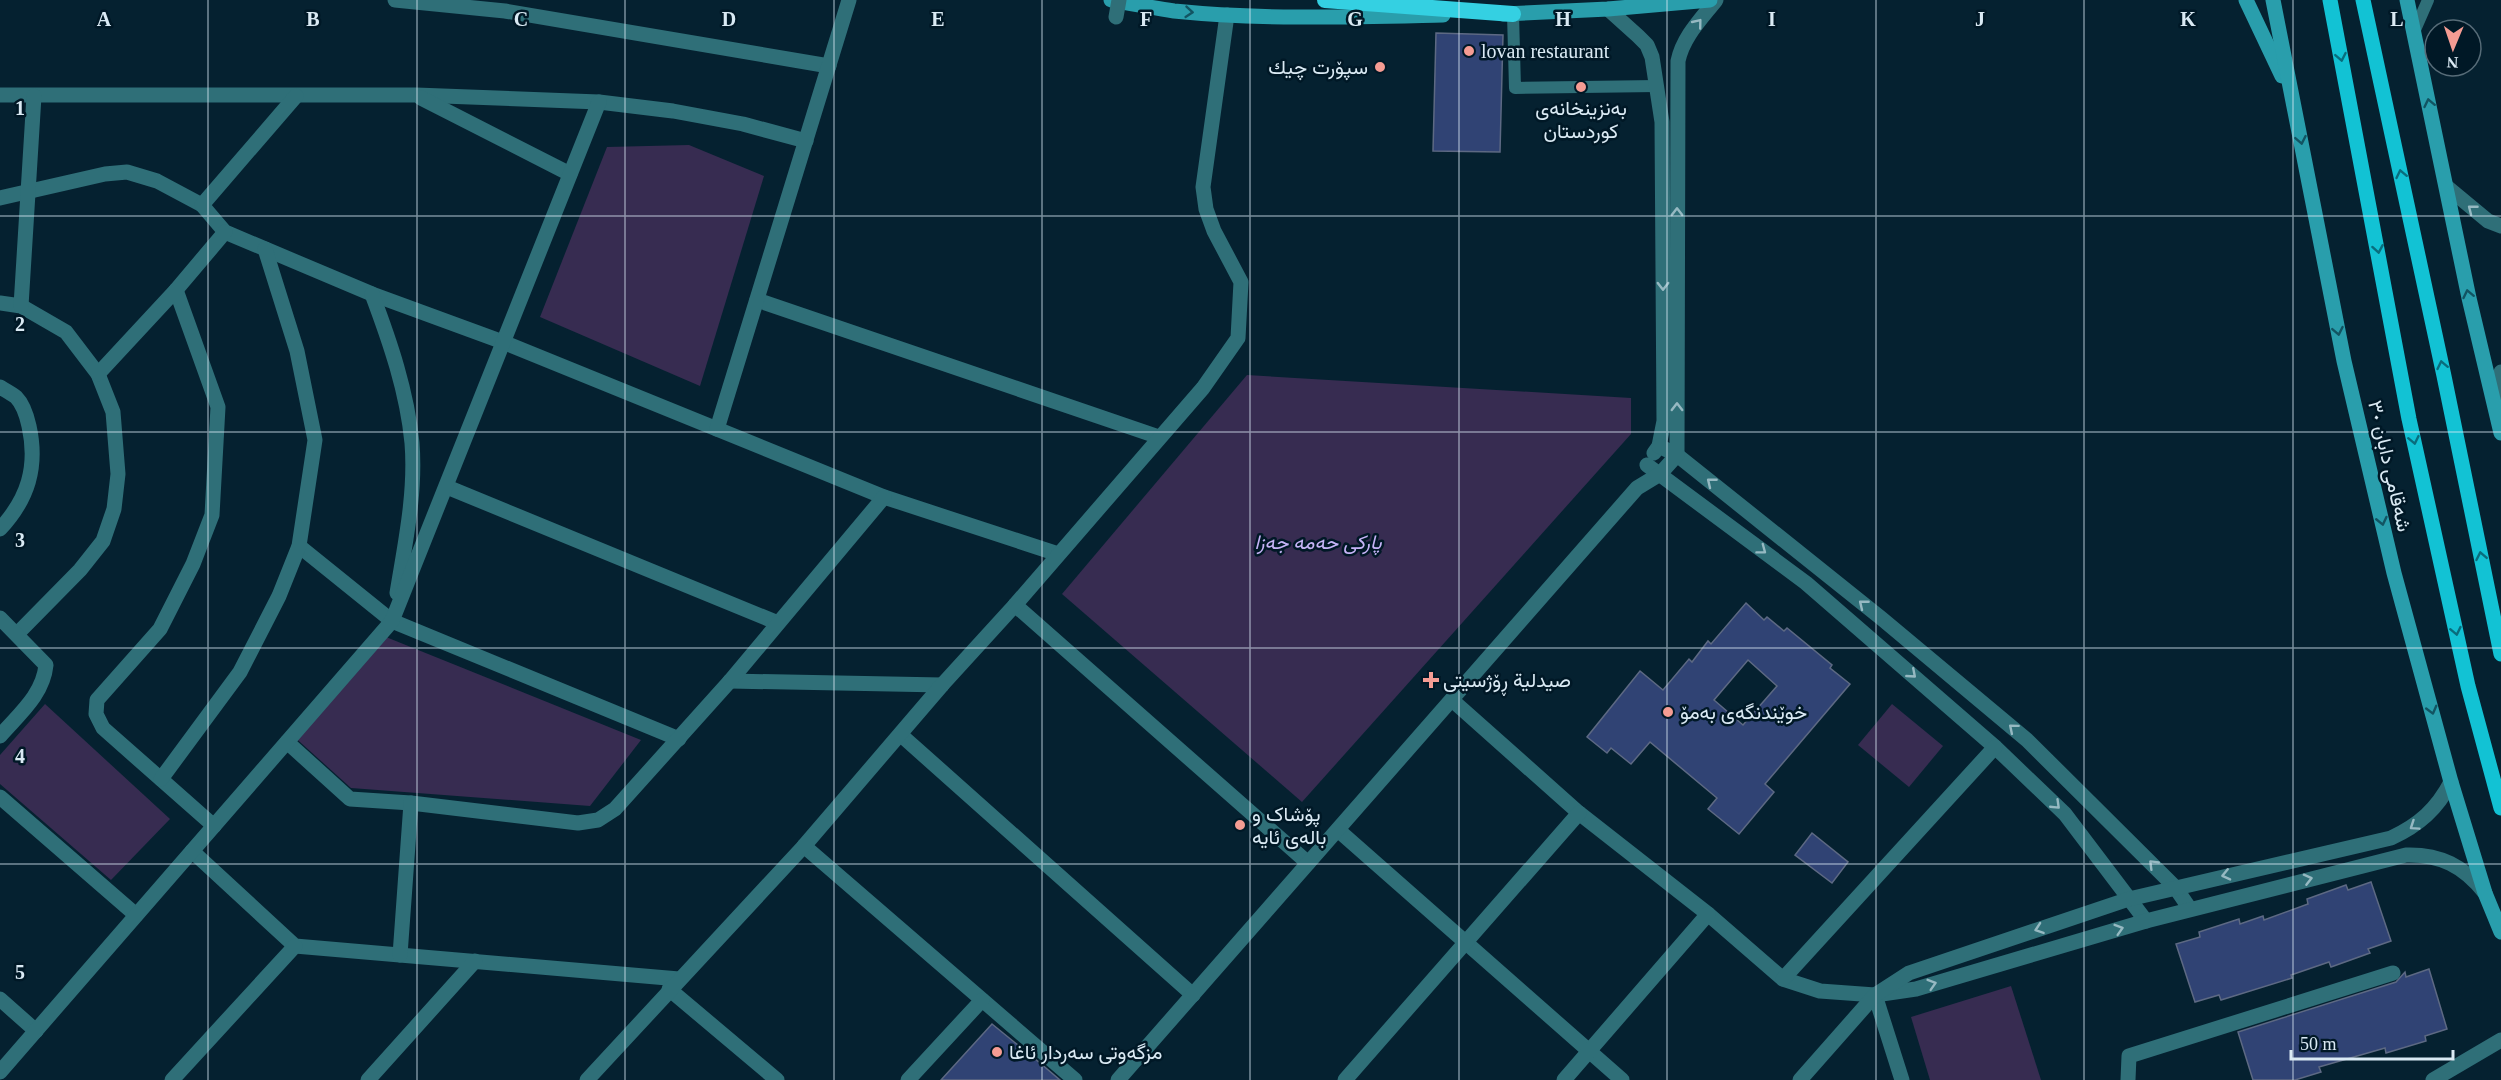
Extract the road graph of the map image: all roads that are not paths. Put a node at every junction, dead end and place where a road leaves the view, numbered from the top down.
1 (394, 0) edge
2 (849, 0) edge
3 (1111, 0) edge
4 (1119, 0) edge
5 (1325, 0) edge
6 (1710, 0) edge
7 (1716, 0) edge
8 (2246, 0) edge
9 (2273, 0) edge
10 (2330, 0) edge
11 (2363, 0) edge
12 (2407, 0) edge
13 (2428, 0) edge
14 (1608, 9) junction
15 (1513, 14) junction
16 (1227, 15) junction
17 (1116, 17) dead end
18 (2414, 32) junction
19 (829, 66) junction
20 (1657, 87) junction
21 (0, 95) edge
22 (34, 96) junction
23 (297, 96) junction
24 (416, 96) junction
25 (599, 102) junction
26 (2294, 103) junction
27 (806, 141) junction
28 (570, 174) junction
29 (2447, 187) junction
30 (29, 193) junction
31 (0, 198) edge
32 (202, 205) junction
33 (2501, 226) edge
34 (225, 232) junction
35 (265, 249) junction
36 (176, 290) junction
37 (372, 294) junction
38 (756, 300) junction
39 (0, 303) edge
40 (21, 306) junction
41 (503, 342) junction
42 (2501, 372) edge
43 (98, 374) junction
44 (0, 387) edge
45 (2494, 399) junction
46 (717, 429) junction
47 (2501, 433) edge
48 (1159, 437) junction
49 (1659, 446) junction
50 (1677, 455) junction
51 (1654, 469) junction
52 (447, 487) junction
53 (884, 497) junction
54 (0, 529) edge
55 (299, 546) junction
56 (1058, 554) junction
57 (1016, 604) junction
58 (0, 618) edge
59 (392, 621) junction
60 (778, 623) junction
61 (17, 634) junction
62 (2501, 654) edge
63 (730, 681) junction
64 (942, 685) junction
65 (1452, 700) junction
66 (901, 735) junction
67 (0, 736) edge
68 (679, 739) junction
69 (287, 742) junction
70 (1995, 747) junction
71 (161, 779) junction
72 (2451, 782) junction
73 (0, 797) edge
74 (411, 803) junction
75 (2501, 808) edge
76 (1579, 813) junction
77 (214, 826) junction
78 (1338, 830) junction
79 (804, 846) junction
80 (192, 851) junction
81 (1308, 863) junction
82 (2175, 887) junction
83 (2485, 893) junction
84 (2129, 899) junction
85 (2190, 909) junction
86 (1708, 914) junction
87 (136, 915) junction
88 (2146, 921) junction
89 (2501, 932) edge
90 (1466, 942) junction
91 (295, 946) junction
92 (400, 955) junction
93 (474, 961) junction
94 (2393, 973) dead end
95 (1783, 979) junction
96 (674, 984) junction
97 (1193, 994) junction
98 (1875, 995) junction
99 (0, 999) edge
100 (982, 1000) junction
101 (36, 1031) junction
102 (2501, 1040) edge
103 (1589, 1051) junction
104 (0, 1072) edge
105 (172, 1080) edge
106 (368, 1080) edge
107 (587, 1080) edge
108 (777, 1080) edge
109 (908, 1080) edge
110 (1075, 1080) edge
111 (1118, 1080) edge
112 (1346, 1080) edge
113 (1564, 1080) edge
114 (1622, 1080) edge
115 (1800, 1080) edge
116 (1902, 1080) edge
117 (2128, 1080) edge
118 (2433, 1080) edge

1 - 19 street
2 - 19 street
3 -> 16 main road
4 - 17 street, bridge
5 - 15 highway
6 - 14 main road
50 -> 7 street
8 - 26 main road
9 - 26 main road, شەقامی دابان ٣٠
10 -> 75 main road, شەقامی دابان ٣٠
62 -> 11 main road
12 - 18 main road
13 - 18 lane
14 - 15 main road
14 - 20 street
15 - 16 main road
15 - 20 lane
16 - 48 street
29 -> 18 main road
19 - 27 street
20 -> 49 street
21 - 22 street
22 - 23 street
22 - 30 street
23 - 24 street
23 - 32 street
24 - 25 street
24 - 28 street
25 - 27 street
25 - 28 street
26 -> 72 main road, شەقامی دابان ٣٠
27 - 38 street
28 - 41 street
33 -> 29 street
45 -> 29 main road
30 - 31 street
30 - 32 street
30 - 40 street
32 - 34 street
34 - 35 street
34 - 36 street
35 - 37 street
35 - 55 street
36 - 43 street
36 - 71 street
37 - 41 street
37 - 59 street
38 - 46 street
38 - 48 street
39 - 40 street
40 - 43 street
41 - 46 street
41 - 52 street
42 - 45 street
43 - 61 street
44 - 54 street
45 - 47 main road
46 - 53 street
48 - 56 street
49 - 50 street
49 - 51 street
50 - 51 street
82 -> 50 street
51 - 65 street
51 -> 70 street
52 - 59 street
52 - 60 street
53 - 56 street
53 - 60 street
55 - 59 street
55 - 71 street
56 - 57 street
57 - 64 street
57 - 81 street
58 - 61 street
59 - 68 street
59 - 69 street
60 - 63 street
61 - 67 street
63 - 64 street
63 - 68 street
64 - 66 street
65 - 76 street
65 - 78 street
66 - 79 street
66 - 97 street
68 - 74 street
69 - 74 street
69 - 77 street
70 -> 84 street
70 - 95 street
71 - 77 street
72 -> 82 street
72 - 83 main road, شەقامی دابان ٣٠
73 - 87 street
74 - 92 street
76 - 86 street
76 - 90 street
77 - 80 street
78 - 81 street
78 - 90 street
79 - 96 street
79 - 100 street
80 - 87 street
80 - 91 street
81 - 97 street
82 - 84 street
82 - 85 street
85 -> 83 street
83 - 89 main road, شەقامی دابان ٣٠
84 - 88 street
84 -> 98 street
85 - 88 street
86 - 95 street
86 - 103 street
87 - 101 street
98 -> 88 street
90 - 103 street
90 - 112 street
91 - 92 street
91 - 105 street
92 - 93 street
93 - 96 street
93 - 106 street
94 - 117 street
95 - 98 street
96 - 107 street
96 - 108 street
97 - 111 street
98 - 115 street
98 - 116 street
99 - 101 street
100 - 109 street
100 - 110 street
101 - 104 street
102 - 118 street
103 - 113 street
103 - 114 street

